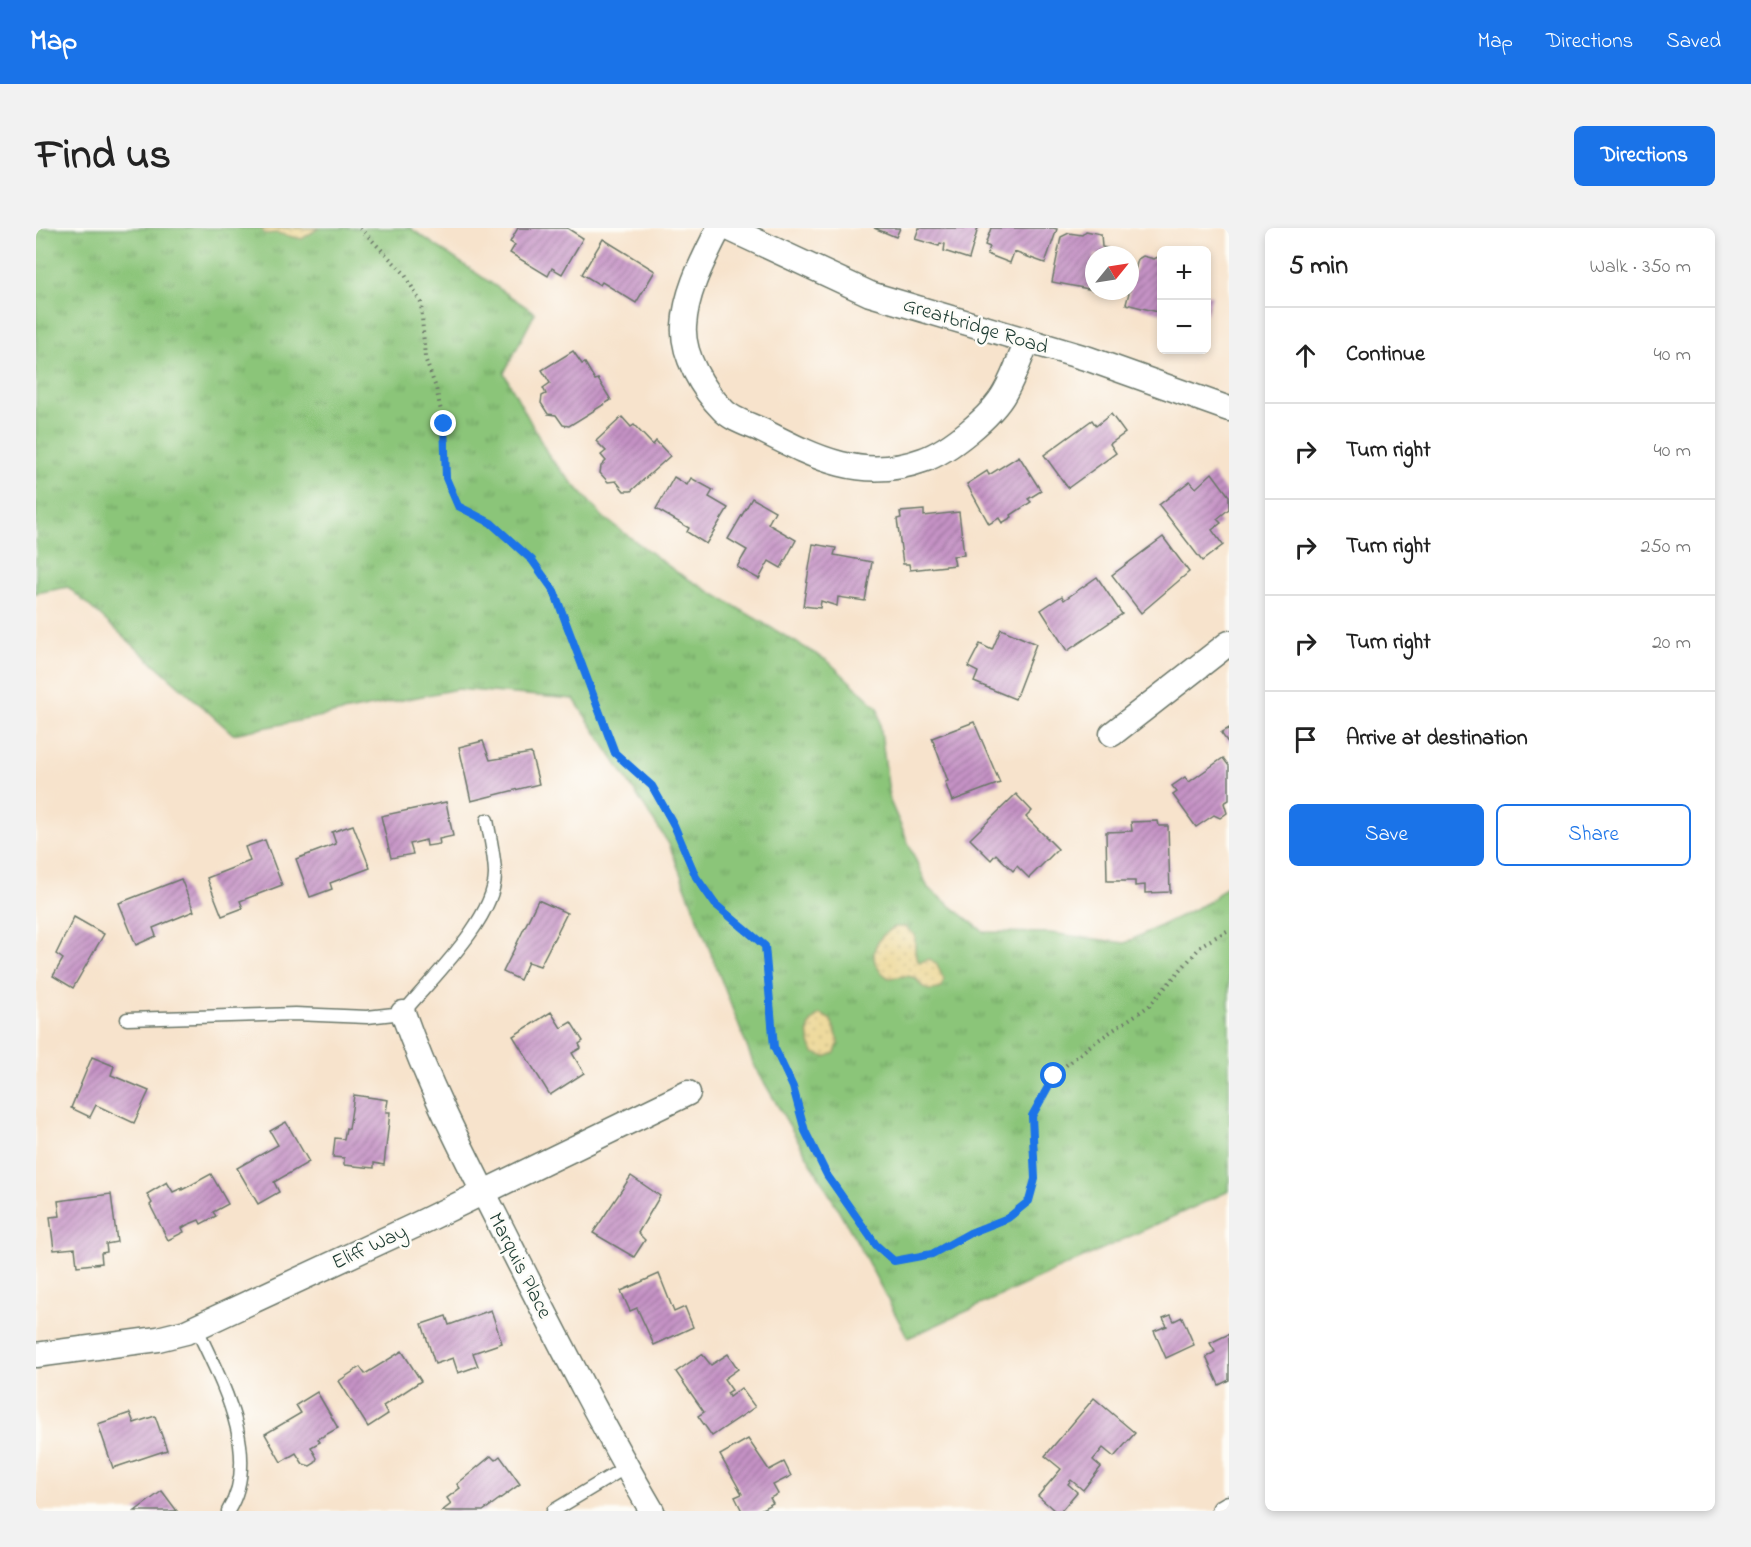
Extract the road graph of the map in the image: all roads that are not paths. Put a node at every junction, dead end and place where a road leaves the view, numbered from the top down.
1 (719, 228) edge
2 (728, 228) edge
3 (1027, 342) junction
4 (1229, 409) edge
5 (1229, 644) edge
6 (1112, 734) dead end
7 (487, 820) dead end
8 (403, 1013) junction
9 (127, 1019) dead end
10 (687, 1093) dead end
11 (483, 1191) junction
12 (196, 1327) junction
13 (36, 1355) edge
14 (626, 1467) junction
15 (1229, 1508) edge
16 (228, 1511) edge
17 (553, 1511) edge
18 (652, 1511) edge
19 (1224, 1511) edge

1 - 3 street
2 - 3 street, Greatbridge Road
3 - 4 street, Greatbridge Road
5 - 6 street
7 - 8 lane
8 - 9 lane
8 - 11 street, Marquis Place
10 - 11 street, Eliff Way
11 - 12 street, Eliff Way
11 - 14 street, Marquis Place
12 - 13 street, Eliff Way
12 - 16 lane
14 - 17 lane
14 - 18 street, Marquis Place
15 - 19 street

